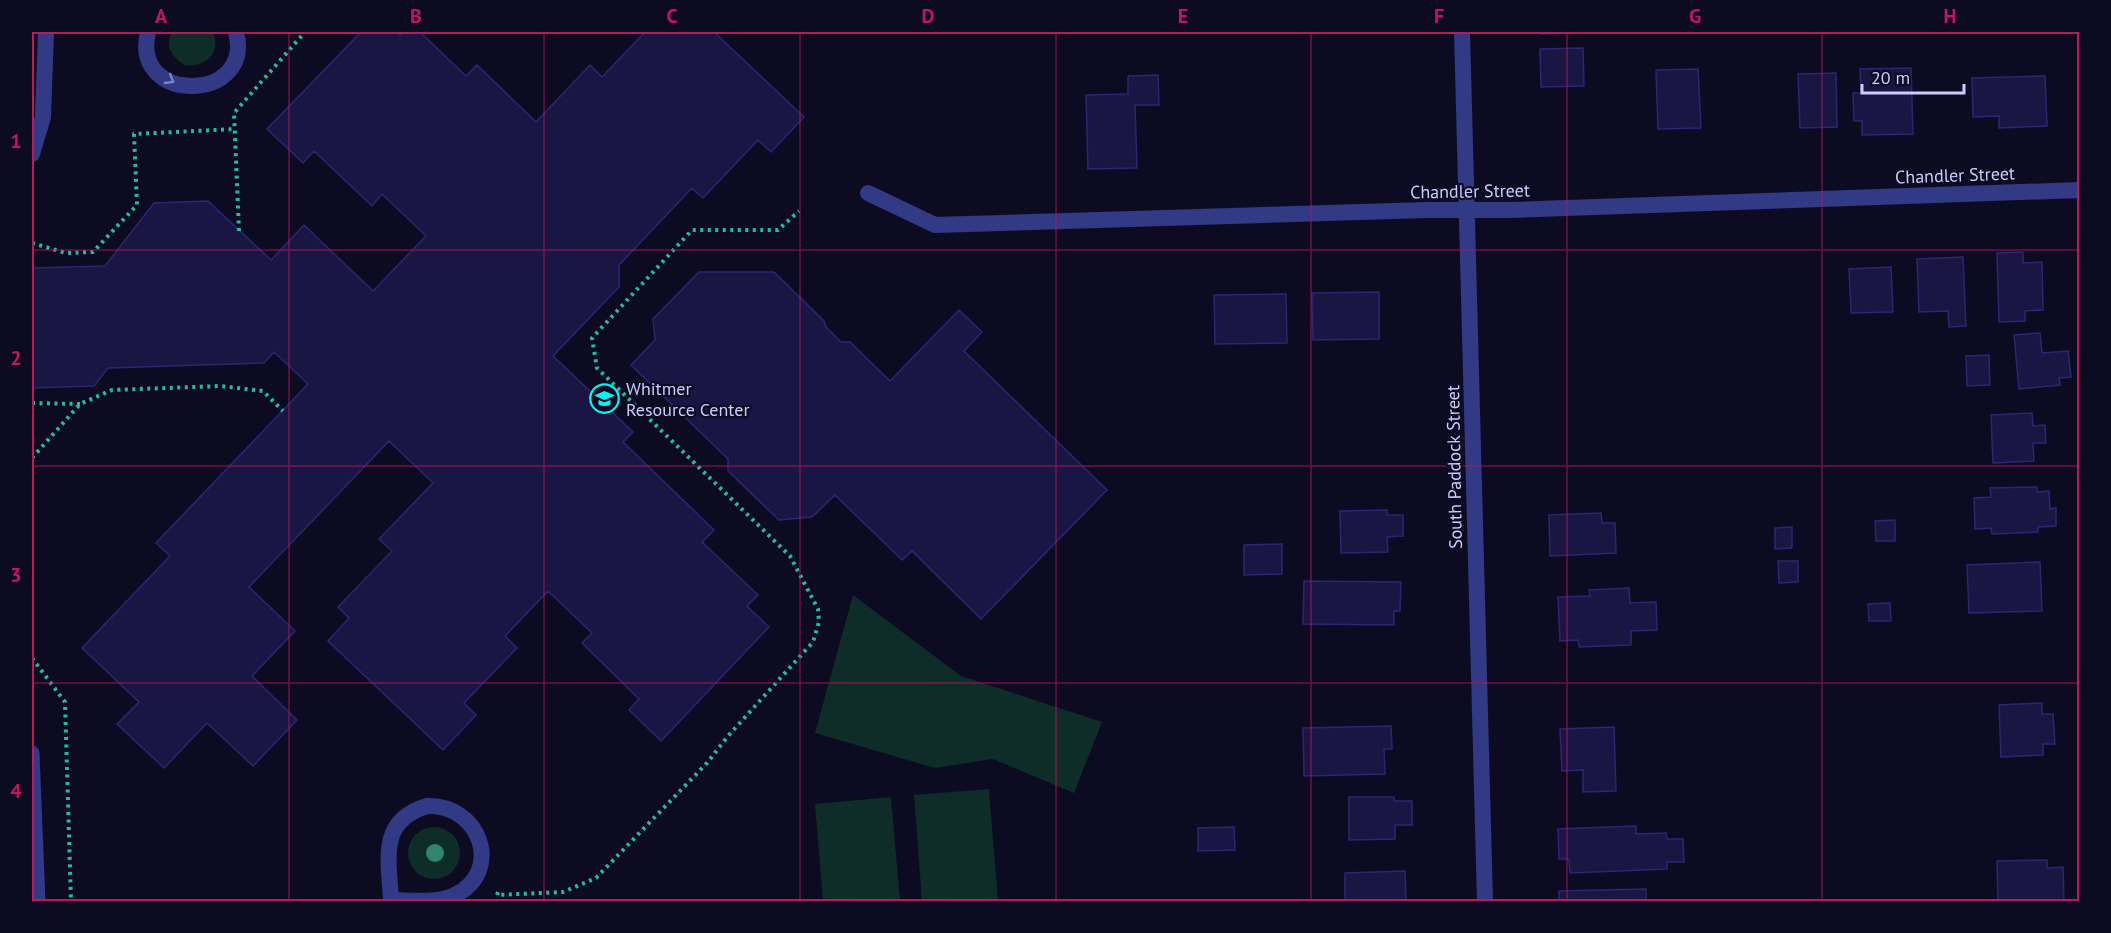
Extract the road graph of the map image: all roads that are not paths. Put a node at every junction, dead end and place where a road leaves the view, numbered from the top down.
1 (46, 32) edge
2 (148, 32) edge
3 (236, 32) edge
4 (1462, 32) edge
5 (32, 154) edge
6 (2079, 190) edge
7 (868, 193) dead end
8 (1466, 210) junction
9 (32, 753) edge
10 (391, 901) edge
11 (38, 902) edge
12 (1485, 902) edge

1 - 5 street
2 -> 3 street
4 - 8 street, South Paddock Street
6 - 8 street, Chandler Street
7 - 8 street, Chandler Street
8 - 12 street, South Paddock Street
9 - 11 lane
10 - 10 street

